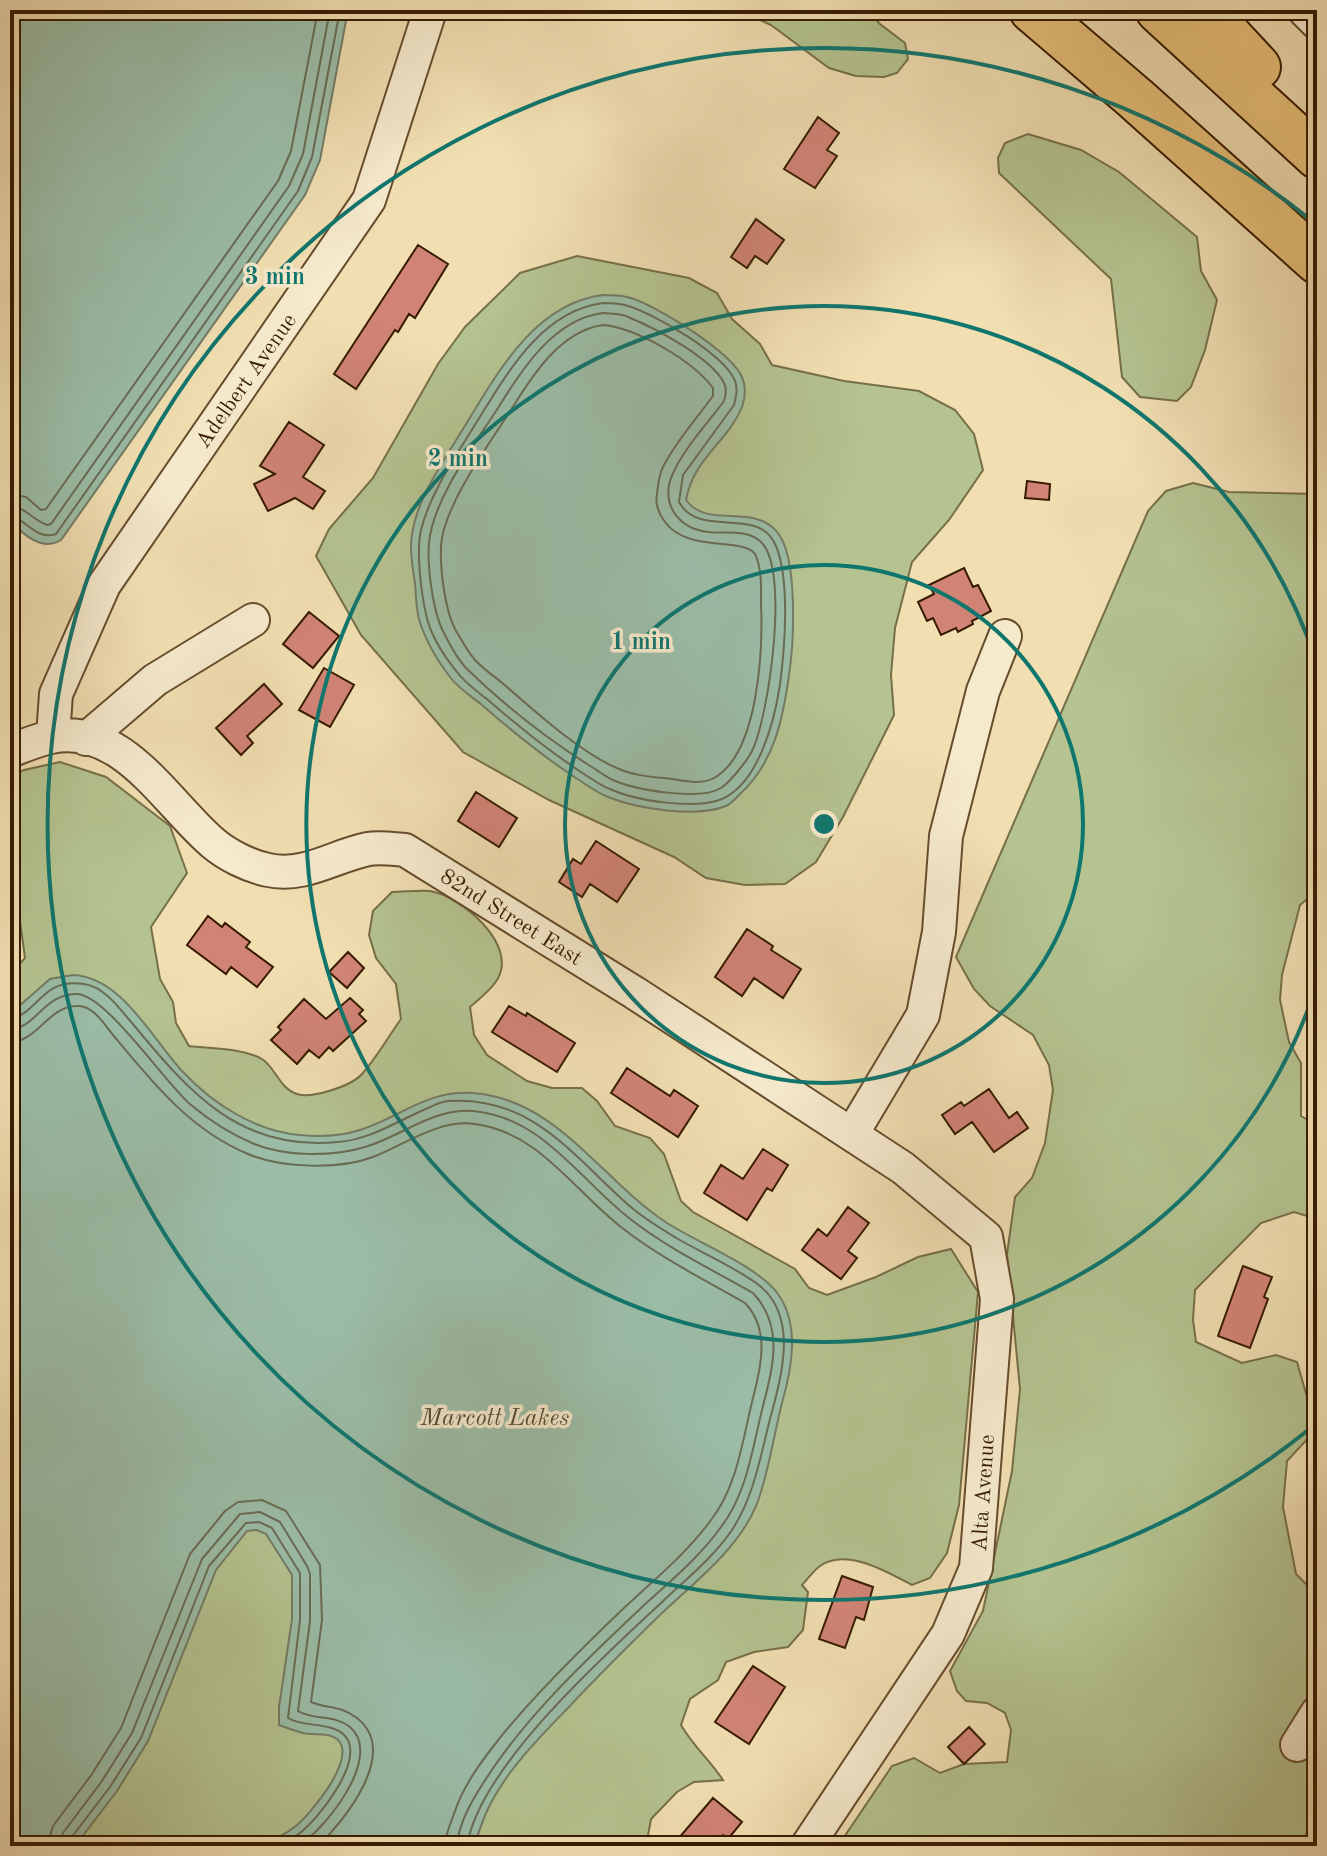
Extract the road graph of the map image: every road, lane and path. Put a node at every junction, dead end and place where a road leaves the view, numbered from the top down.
1 (1032, 10) edge
2 (1050, 10) edge
3 (1158, 10) edge
4 (1205, 10) edge
5 (1304, 10) edge
6 (428, 17) dead end
7 (1317, 23) edge
8 (1317, 131) edge
9 (1317, 156) edge
10 (1317, 260) edge
11 (253, 620) dead end
12 (1005, 636) dead end
13 (53, 736) junction
14 (86, 739) junction
15 (10, 751) edge
16 (852, 1134) junction
17 (986, 1237) joint
18 (1317, 1713) edge
19 (1297, 1745) dead end
20 (807, 1846) edge

1 - 10 highway
2 - 10 highway
3 - 9 highway
4 - 8 highway
5 - 7 street
6 - 13 street, Adelbert Avenue
11 - 14 street
12 - 16 street
13 - 14 street, 82nd Street East
13 - 15 street, 82nd Street East
14 - 16 street, 82nd Street East
16 - 17 street, 82nd Street East
17 - 20 street, Alta Avenue
18 - 19 street

